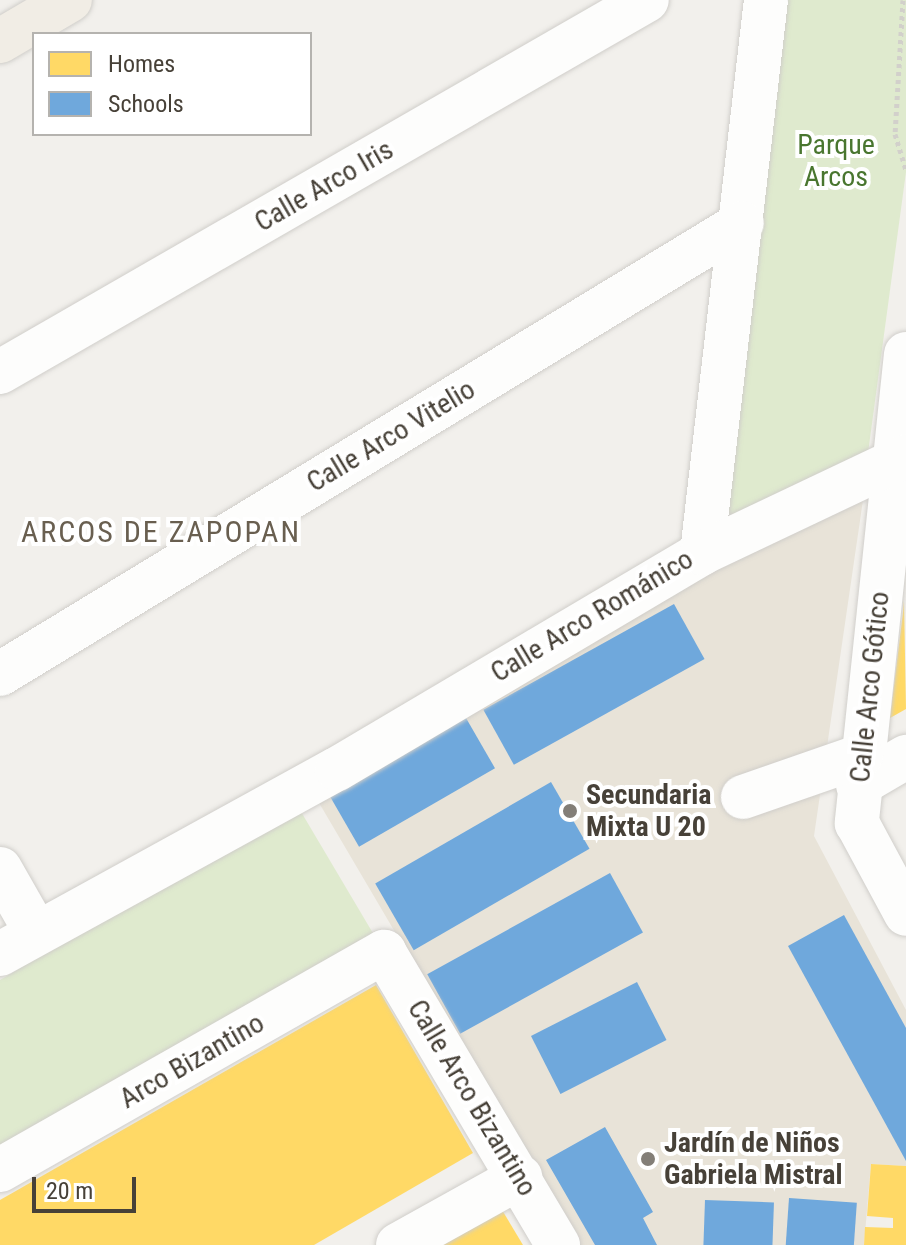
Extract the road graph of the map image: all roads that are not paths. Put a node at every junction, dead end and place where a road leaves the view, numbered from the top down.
1 (70, 0) edge
2 (647, 0) edge
3 (766, 0) edge
4 (0, 41) edge
5 (742, 223) junction
6 (906, 354) edge
7 (0, 372) edge
8 (900, 459) edge
9 (702, 553) junction
10 (0, 674) edge
11 (906, 757) edge
12 (859, 770) junction
13 (743, 797) dead end
14 (0, 869) edge
15 (906, 914) edge
16 (18, 943) edge
17 (384, 952) joint
18 (0, 1170) edge
19 (520, 1177) junction
20 (398, 1245) edge
21 (558, 1245) edge

1 - 4 main road
2 - 7 street, Calle Arco Iris
3 - 5 street, Calle Arco Románico
5 - 9 street, Calle Arco Románico
5 - 10 street, Calle Arco Vitelio
6 - 8 street, Calle Arco Gótico
8 - 9 street
8 - 12 street, Calle Arco Gótico
9 - 16 street, Calle Arco Románico
11 - 12 street
12 - 13 street
12 - 15 street, Calle Arco Gótico
14 - 16 street
17 - 18 street, Arco Bizantino
17 - 19 street, Calle Arco Bizantino
19 - 20 street
19 - 21 street, Calle Arco Bizantino

